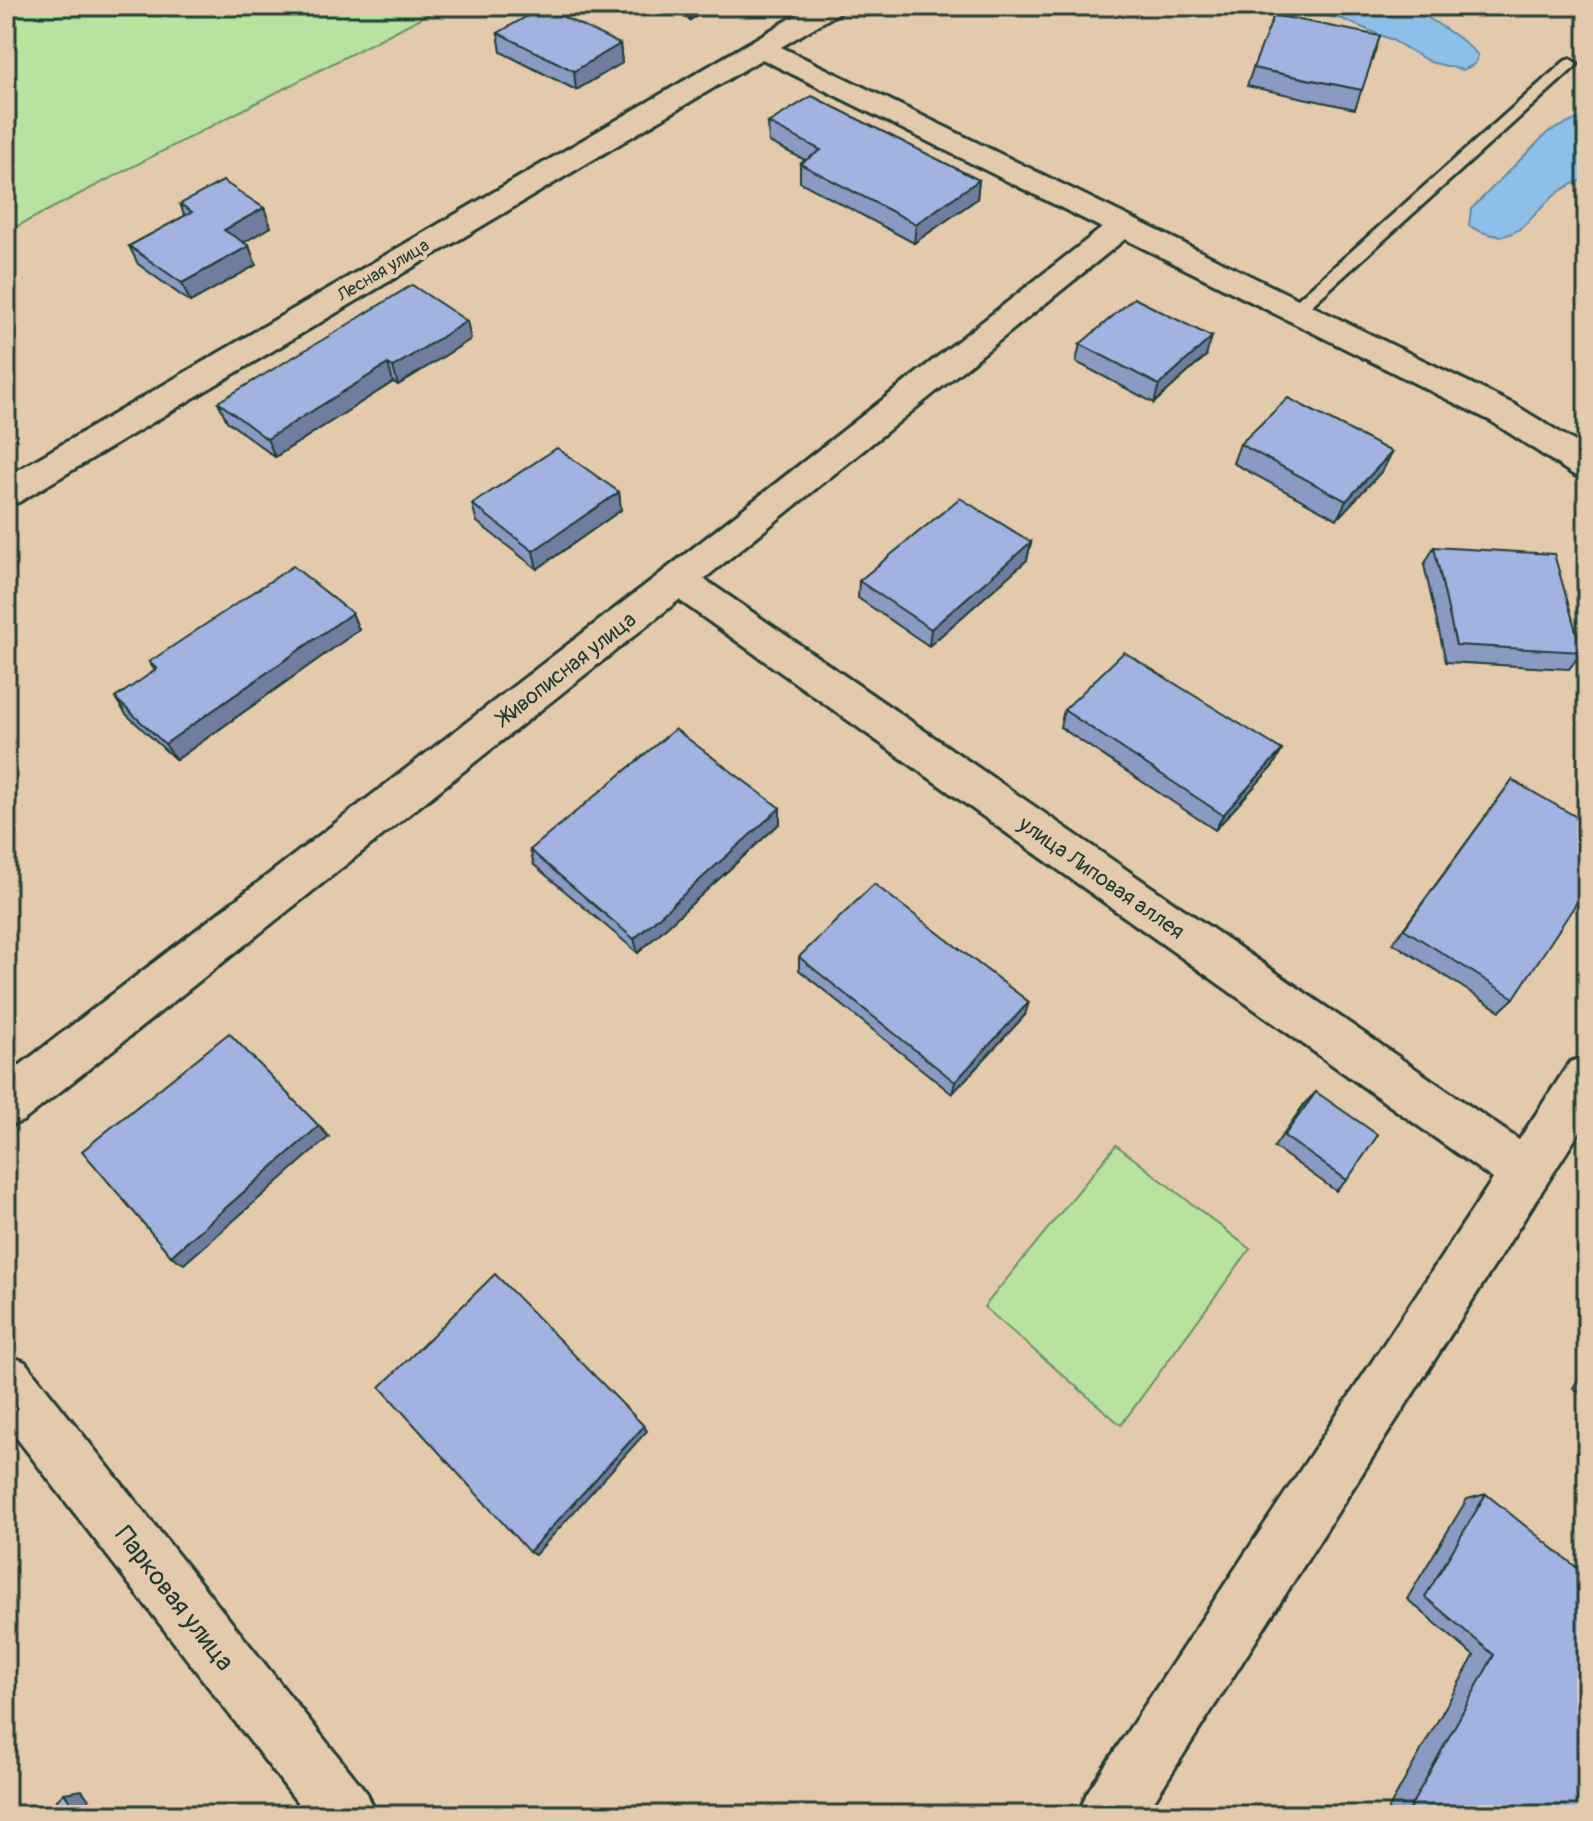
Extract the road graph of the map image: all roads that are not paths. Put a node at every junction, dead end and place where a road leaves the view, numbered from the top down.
1 (831, 6) edge
2 (760, 47) junction
3 (1570, 64) dead end
4 (1123, 226) junction
5 (1296, 310) junction
6 (1587, 466) edge
7 (6, 493) edge
8 (678, 580) junction
9 (1587, 1078) edge
10 (6, 1105) edge
11 (1526, 1173) junction
12 (6, 1381) edge
13 (345, 1815) edge
14 (1109, 1815) edge

1 - 2 street, Лесная улица
2 - 4 street
2 - 7 street, Лесная улица
3 - 5 lane
4 - 5 street
4 - 8 street, Живописная улица
5 - 6 street
8 - 10 street, Живописная улица
8 - 11 street, улица Липовая аллея
9 - 11 street
11 - 14 street
12 - 13 street, Парковая улица

